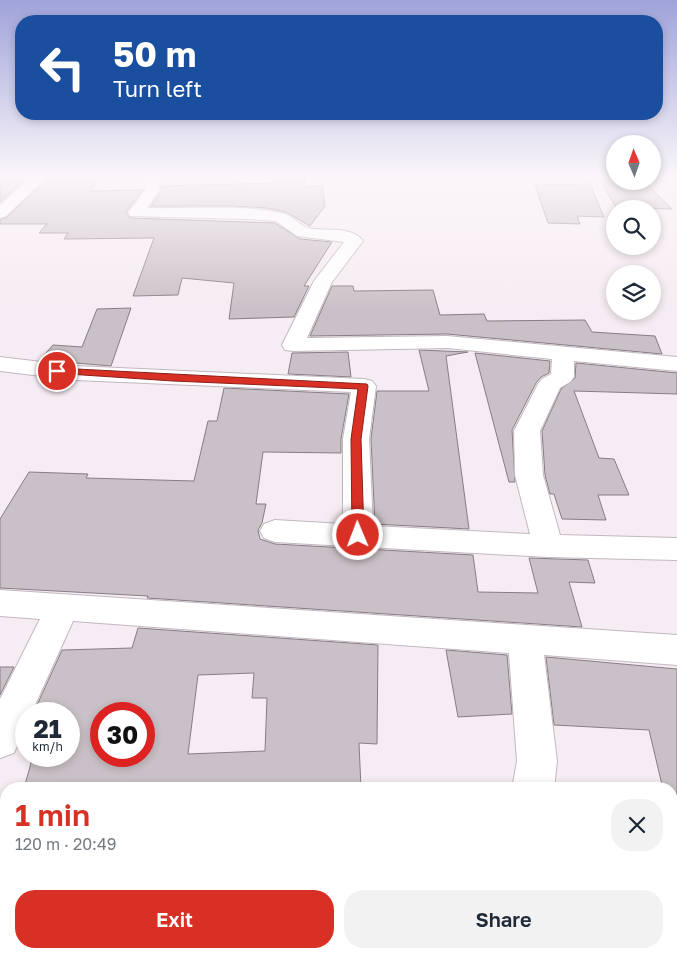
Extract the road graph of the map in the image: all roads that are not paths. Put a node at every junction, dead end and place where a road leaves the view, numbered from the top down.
1 (284, 221) edge
2 (564, 352) junction
3 (0, 364) edge
4 (677, 364) edge
5 (275, 531) dead end
6 (358, 535) junction
7 (548, 546) junction
8 (677, 549) edge
9 (0, 603) edge
10 (63, 606) junction
11 (525, 639) junction
12 (677, 650) edge
13 (0, 740) edge
14 (534, 782) edge

1 - 2 street
2 - 4 street
2 - 7 street
3 - 6 street
5 - 6 street
6 - 7 street
7 - 8 street
9 - 10 street
10 - 11 street
10 - 13 street
11 - 12 street
11 - 14 street

